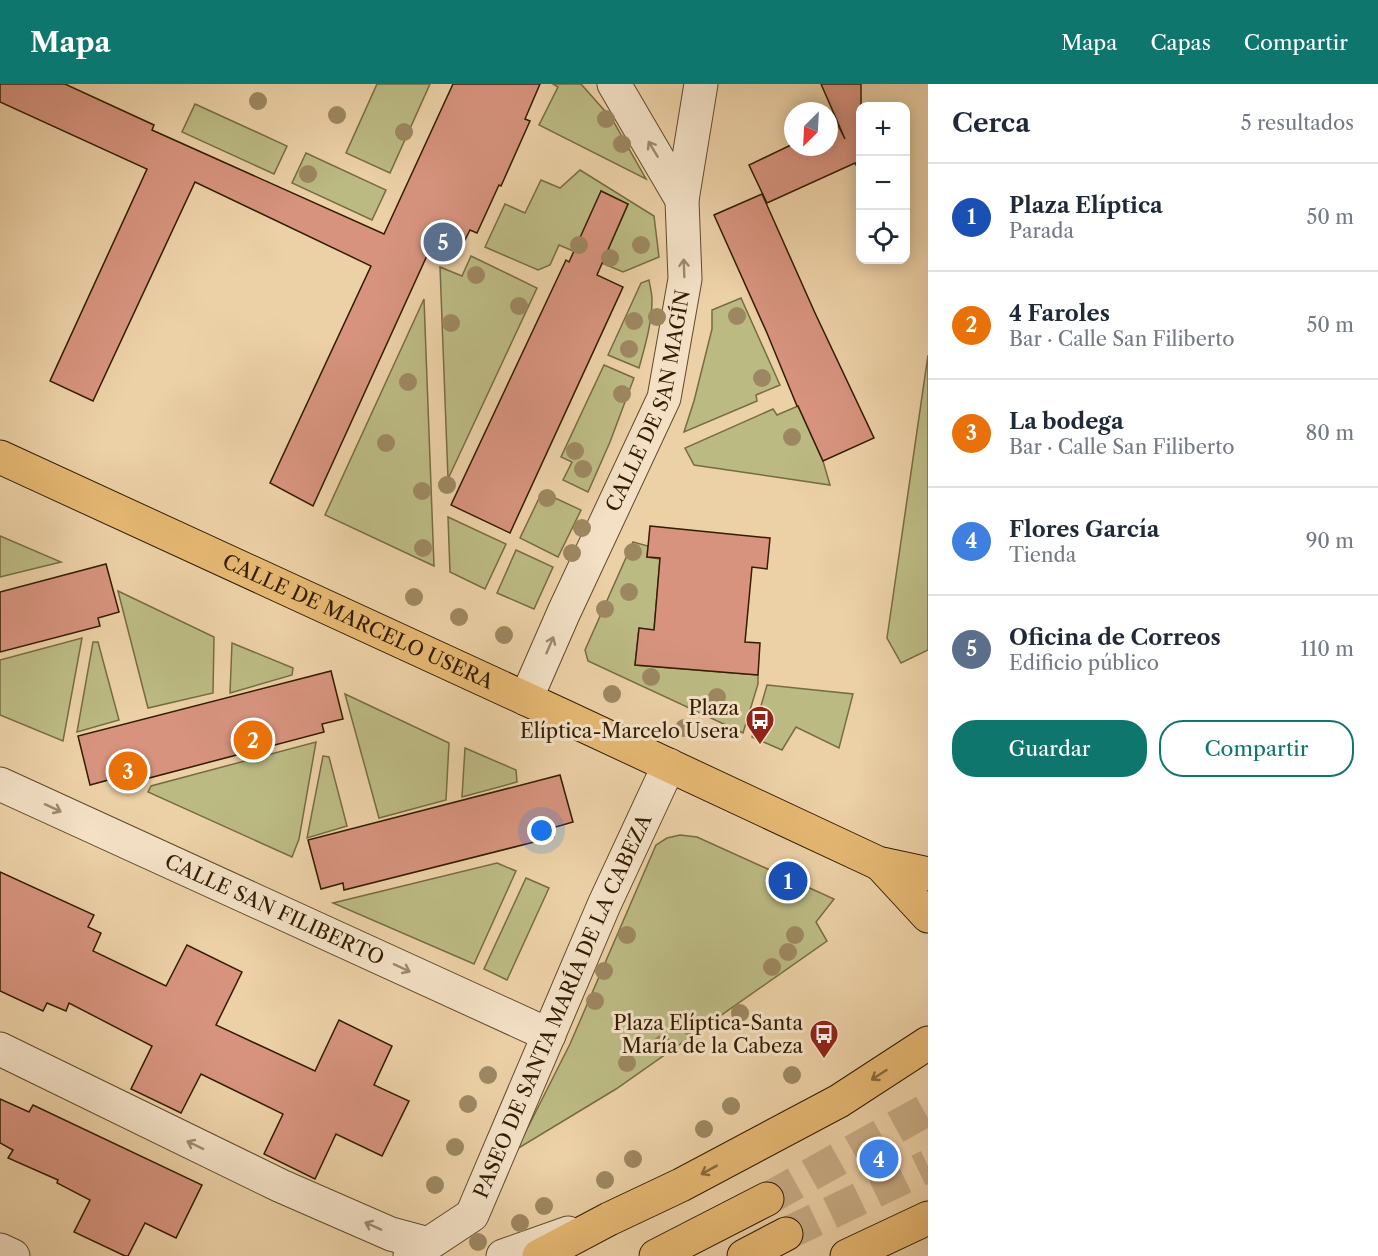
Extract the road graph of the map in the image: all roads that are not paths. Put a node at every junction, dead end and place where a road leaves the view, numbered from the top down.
1 (614, 84) edge
2 (701, 84) edge
3 (682, 200) junction
4 (0, 457) edge
5 (526, 699) junction
6 (669, 765) junction
7 (0, 784) edge
8 (880, 864) junction
9 (928, 874) edge
10 (928, 916) edge
11 (549, 1035) junction
12 (928, 1043) edge
13 (0, 1049) edge
14 (767, 1199) tunnel mouth
15 (928, 1218) edge
16 (609, 1219) junction
17 (786, 1234) tunnel mouth
18 (0, 1250) edge
19 (419, 1250) edge
20 (13, 1256) edge
21 (503, 1256) edge
22 (539, 1256) edge
23 (656, 1256) edge
24 (744, 1256) edge
25 (847, 1256) edge

3 -> 1 street
2 - 3 street, CALLE DE SAN MAGÍN
5 -> 3 street, CALLE DE SAN MAGÍN
4 - 5 main road, CALLE DE MARCELO USERA
5 - 6 main road, CALLE DE MARCELO USERA
6 - 8 main road, CALLE DE MARCELO USERA
6 - 11 street, PASEO DE SANTA MARÍA DE LA CABEZA
7 -> 11 street, CALLE SAN FILIBERTO
8 - 9 main road, CALLE DE MARCELO USERA
8 - 10 main road, CALLE DE MARCELO USERA
11 - 19 street, PASEO DE SANTA MARÍA DE LA CABEZA
12 -> 16 main road
19 -> 13 street
14 - 23 main road
15 - 25 main road
16 - 21 street
16 - 22 main road
17 - 24 main road
18 - 20 street

